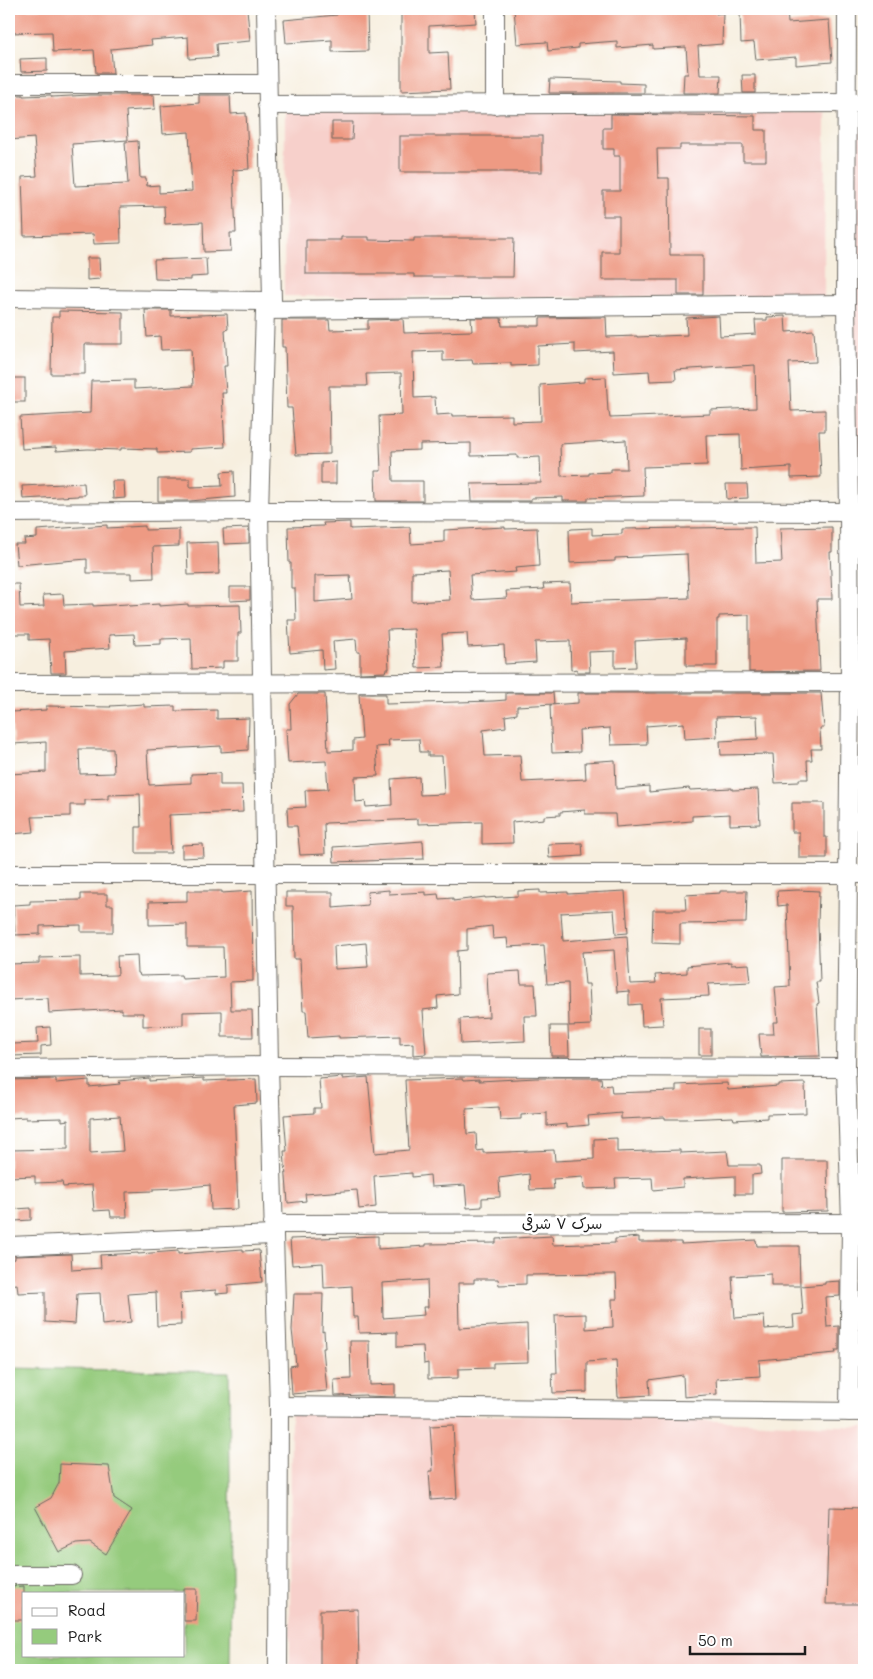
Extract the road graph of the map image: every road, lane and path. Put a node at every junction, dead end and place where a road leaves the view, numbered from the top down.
1 (266, 9) edge
2 (495, 9) edge
3 (847, 9) edge
4 (9, 84) edge
5 (266, 84) junction
6 (846, 103) junction
7 (864, 103) edge
8 (267, 105) junction
9 (495, 105) junction
10 (9, 298) edge
11 (846, 304) junction
12 (268, 305) junction
13 (260, 511) junction
14 (857, 511) edge
15 (9, 513) edge
16 (857, 682) edge
17 (263, 683) junction
18 (9, 684) edge
19 (266, 873) junction
20 (9, 874) edge
21 (847, 874) junction
22 (864, 874) edge
23 (269, 1066) junction
24 (846, 1068) junction
25 (9, 1069) edge
26 (858, 1223) edge
27 (274, 1230) junction
28 (9, 1246) edge
29 (279, 1406) junction
30 (857, 1412) edge
31 (9, 1575) edge
32 (72, 1575) dead end
33 (278, 1670) edge

1 - 5 street
2 - 9 street
3 - 6 street
4 - 5 street
5 - 8 street
6 - 7 street
6 - 9 street
6 - 11 street
8 - 9 street
8 - 12 street
10 - 12 street
11 - 12 street
11 - 14 street
12 - 13 street
13 - 14 street
13 - 15 street
13 - 17 street
14 - 16 street
16 - 17 street
16 - 21 street
17 - 18 street
17 - 19 street
19 - 20 street
19 - 21 street
19 - 23 street
21 - 22 street
21 - 24 street
23 - 24 street
23 - 25 street
23 - 27 street
24 - 26 street
26 - 27 street, سرک ۷ شرقی
26 - 30 street
27 - 28 street, سرک ۷ شرقی
27 - 29 street
29 - 30 street
29 - 33 street
31 - 32 street

